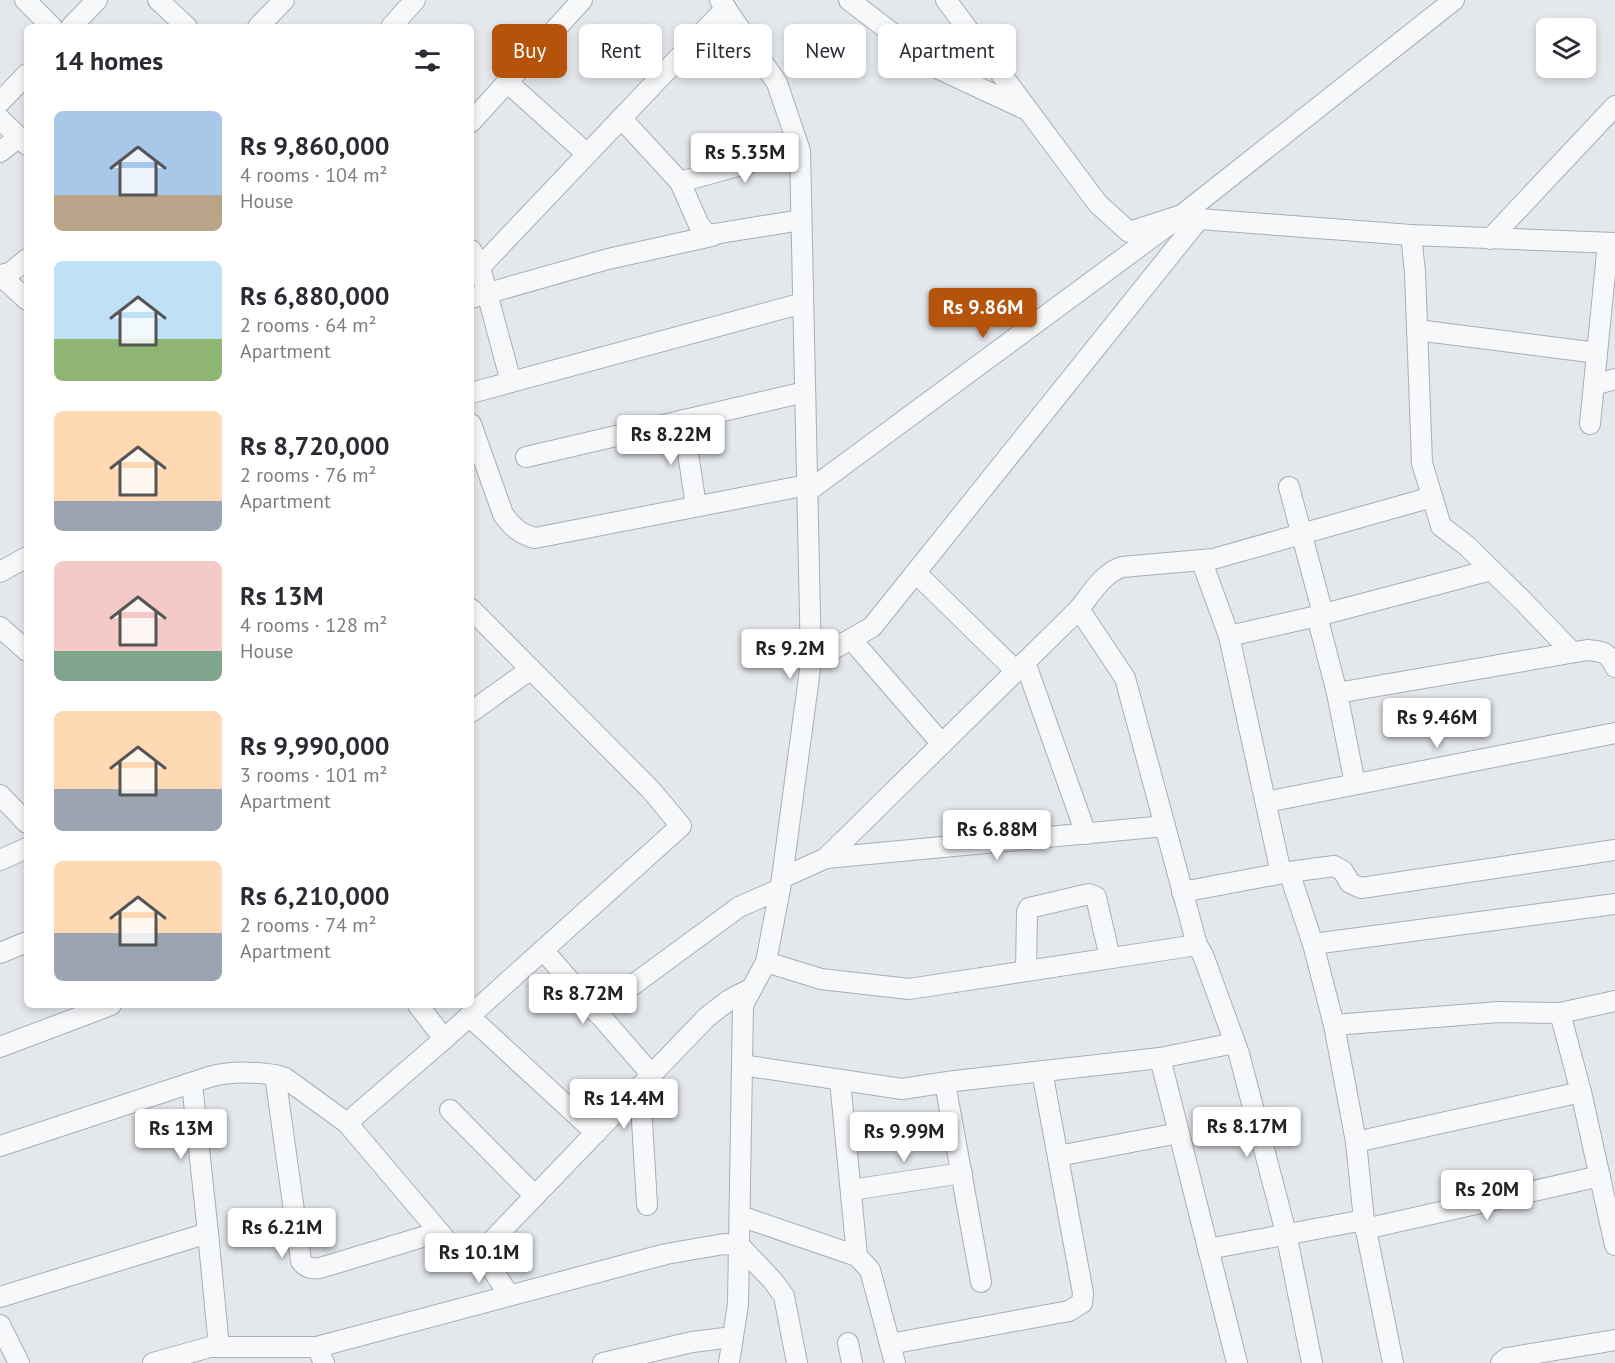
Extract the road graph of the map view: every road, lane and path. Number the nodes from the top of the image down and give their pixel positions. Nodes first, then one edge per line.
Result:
1 (25, 0) edge
2 (97, 0) edge
3 (158, 0) edge
4 (284, 0) edge
5 (416, 0) edge
6 (582, 0) edge
7 (849, 0) edge
8 (946, 0) edge
9 (1454, 0) edge
10 (723, 4) edge
11 (49, 24) edge
12 (74, 24) edge
13 (184, 24) edge
14 (261, 24) edge
15 (394, 24) edge
16 (24, 77) edge
17 (507, 82) junction
18 (0, 102) edge
19 (1615, 106) edge
20 (1029, 111) junction
21 (621, 118) junction
22 (0, 119) edge
23 (474, 119) edge
24 (23, 141) edge
25 (799, 149) junction
26 (0, 152) edge
27 (587, 154) junction
28 (680, 182) junction
29 (1190, 217) junction
30 (801, 220) junction
31 (1411, 235) junction
32 (712, 236) junction
33 (1490, 239) junction
34 (1611, 243) edge
35 (475, 258) edge
36 (24, 261) edge
37 (0, 275) edge
38 (479, 296) edge
39 (24, 297) edge
40 (803, 303) junction
41 (1417, 330) junction
42 (1597, 354) junction
43 (1615, 379) edge
44 (512, 382) junction
45 (1594, 385) junction
46 (474, 392) edge
47 (805, 392) junction
48 (683, 420) junction
49 (1590, 424) dead end
50 (474, 433) edge
51 (526, 457) dead end
52 (1289, 487) dead end
53 (807, 488) junction
54 (1432, 497) junction
55 (696, 506) junction
56 (1302, 534) junction
57 (24, 560) edge
58 (1202, 562) junction
59 (1491, 570) junction
60 (0, 572) edge
61 (916, 573) junction
62 (1079, 609) junction
63 (474, 612) edge
64 (1320, 615) junction
65 (0, 627) edge
66 (1229, 636) junction
67 (851, 639) junction
68 (24, 648) edge
69 (1572, 652) junction
70 (811, 662) junction
71 (1020, 666) junction
72 (1615, 666) edge
73 (531, 669) junction
74 (1337, 693) junction
75 (474, 710) edge
76 (1615, 733) edge
77 (942, 744) junction
78 (1355, 784) junction
79 (0, 795) edge
80 (1266, 802) junction
81 (24, 820) edge
82 (1165, 826) junction
83 (1086, 834) junction
84 (24, 849) edge
85 (1615, 850) edge
86 (826, 858) junction
87 (0, 860) edge
88 (1285, 873) junction
89 (781, 884) junction
90 (1182, 892) junction
91 (1615, 904) edge
92 (24, 943) edge
93 (1313, 944) junction
94 (1197, 945) junction
95 (543, 950) junction
96 (0, 953) edge
97 (1110, 958) junction
98 (766, 962) junction
99 (1026, 971) junction
100 (752, 988) junction
101 (1615, 1001) edge
102 (103, 1008) edge
103 (420, 1008) edge
104 (597, 1012) junction
105 (1560, 1013) junction
106 (469, 1016) junction
107 (1334, 1025) junction
108 (444, 1039) junction
109 (1235, 1043) junction
110 (0, 1047) edge
111 (1161, 1058) junction
112 (742, 1065) junction
113 (1042, 1071) junction
114 (275, 1074) junction
115 (840, 1080) junction
116 (646, 1081) junction
117 (192, 1083) junction
118 (945, 1083) junction
119 (1581, 1092) junction
120 (450, 1110) dead end
121 (347, 1123) junction
122 (596, 1133) junction
123 (1179, 1133) junction
124 (1356, 1142) junction
125 (0, 1146) edge
126 (1058, 1156) junction
127 (962, 1173) junction
128 (1600, 1176) junction
129 (851, 1190) junction
130 (535, 1196) junction
131 (647, 1205) dead end
132 (740, 1216) junction
133 (1365, 1225) junction
134 (439, 1232) junction
135 (208, 1233) junction
136 (1286, 1233) junction
137 (739, 1245) junction
138 (1615, 1245) edge
139 (1209, 1249) junction
140 (481, 1252) junction
141 (857, 1256) junction
142 (981, 1282) dead end
143 (509, 1294) junction
144 (0, 1297) edge
145 (0, 1325) edge
146 (733, 1337) junction
147 (1615, 1340) edge
148 (848, 1344) dead end
149 (890, 1344) junction
150 (219, 1347) junction
151 (320, 1355) edge
152 (638, 1359) edge
153 (19, 1363) edge
154 (153, 1363) edge
155 (603, 1363) edge
156 (729, 1363) edge
157 (798, 1363) edge
158 (852, 1363) edge
159 (895, 1363) edge
160 (1237, 1363) edge
161 (1312, 1363) edge
162 (1393, 1363) edge
163 (1501, 1363) edge

1 - 11 street
2 - 12 street
3 - 13 street
4 - 14 street
5 - 15 street
6 - 17 street
7 - 20 street
8 - 20 street
9 - 29 street
10 - 21 street
10 - 25 street
16 - 18 street
17 - 23 street
17 - 27 street
19 - 33 street
20 - 29 street
21 - 27 street
21 - 28 street
22 - 24 street
24 - 26 street
25 - 28 street
25 - 30 street
27 - 35 street
28 - 32 street
29 - 31 street
29 - 53 street
29 - 61 street
30 - 32 street
30 - 40 street
31 - 33 street
31 - 41 street
32 - 38 street
33 - 34 street
34 - 42 street
35 - 38 street
36 - 37 street
37 - 39 street
38 - 44 street
40 - 44 street
40 - 47 street
41 - 42 street
41 - 54 street
42 - 45 street
43 - 45 street
44 - 46 street
45 - 49 street
47 - 48 street
47 - 53 street
48 - 51 street
48 - 55 street
50 - 55 street
52 - 56 street
53 - 55 street
53 - 70 street
54 - 56 street
54 - 59 street
56 - 58 street
56 - 64 street
57 - 60 street
58 - 62 street
58 - 66 street
59 - 64 street
59 - 69 street
61 - 67 street
61 - 71 street
62 - 71 street
62 - 82 street
63 - 73 street
64 - 66 street
64 - 74 street
65 - 68 street
66 - 80 street
67 - 70 street
67 - 77 street
69 - 72 street
69 - 74 street
70 - 89 street
71 - 77 street
71 - 83 street
73 - 75 street
73 - 95 street
74 - 78 street
76 - 78 street
77 - 86 street
78 - 80 street
79 - 81 street
80 - 88 street
82 - 83 street
82 - 90 street
83 - 86 street
84 - 87 street
85 - 88 street
86 - 89 street
88 - 90 street
88 - 93 street
89 - 98 street
89 - 104 street
90 - 94 street
91 - 93 street
92 - 96 street
93 - 107 street
94 - 97 street
94 - 109 street
95 - 104 street
95 - 106 street
97 - 99 street
97 - 99 street
98 - 99 street
98 - 100 street
100 - 112 street
100 - 116 street
101 - 105 street
102 - 110 street
103 - 108 street
104 - 116 street
105 - 107 street
105 - 119 street
106 - 108 street
106 - 122 street
107 - 124 street
108 - 121 street
109 - 111 street
109 - 136 street
111 - 113 street
111 - 123 street
112 - 115 street
112 - 132 street
113 - 118 street
113 - 126 street
114 - 117 street
114 - 121 street
114 - 134 street
115 - 118 street
115 - 129 street
116 - 122 street
116 - 131 street
117 - 125 street
117 - 135 street
118 - 127 street
119 - 124 street
119 - 128 street
120 - 130 street
121 - 134 street
122 - 130 street
123 - 126 street
123 - 139 street
124 - 133 street
126 - 149 street
127 - 129 street
127 - 142 street
128 - 133 street
128 - 138 street
129 - 141 street
130 - 140 street
132 - 137 street
132 - 141 street
133 - 136 street
133 - 162 street
134 - 140 street
135 - 144 street
135 - 150 street
136 - 139 street
136 - 161 street
137 - 143 street
137 - 146 street
137 - 157 street
139 - 160 street
140 - 143 street
141 - 149 street
143 - 151 street
145 - 153 street
146 - 152 street
146 - 156 street
147 - 163 street
148 - 158 street
149 - 159 street
150 - 151 street
150 - 154 street
152 - 155 street

